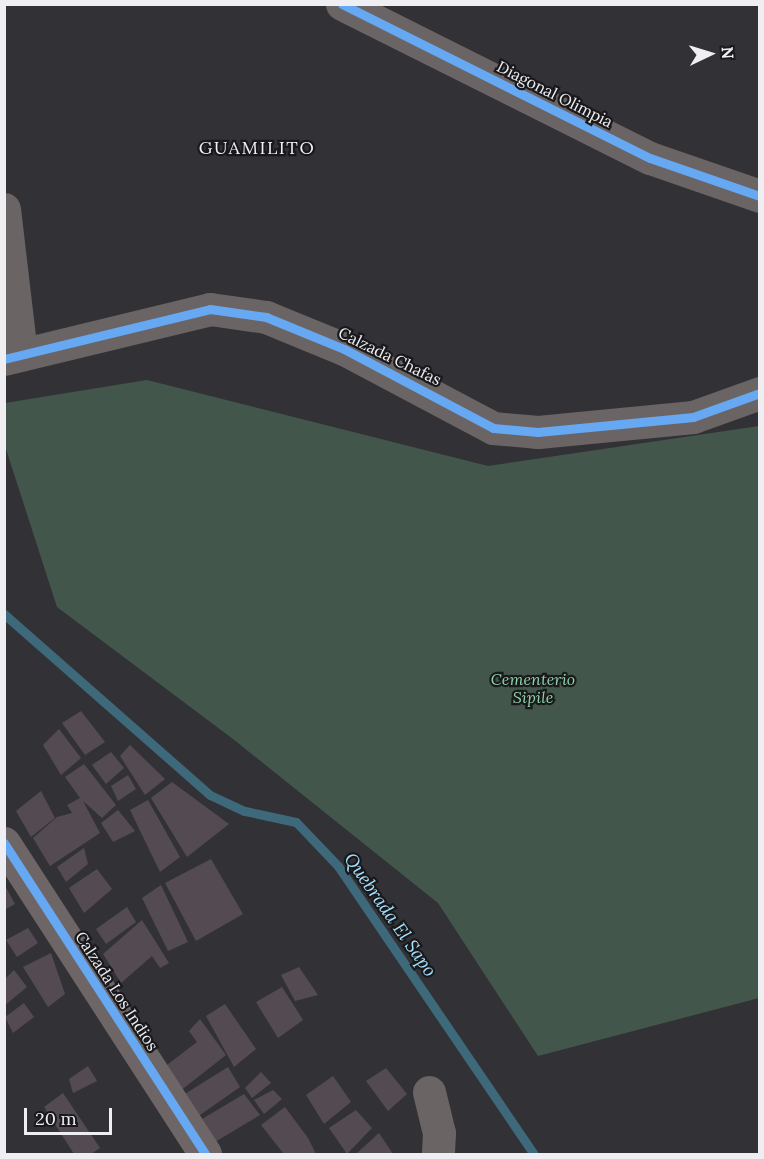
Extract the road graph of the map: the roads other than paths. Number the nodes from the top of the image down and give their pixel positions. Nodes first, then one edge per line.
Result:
1 (342, 4) edge
2 (759, 196) edge
3 (4, 209) edge
4 (13, 356) edge
5 (759, 393) edge
6 (4, 843) edge
7 (429, 1092) dead end
8 (205, 1155) edge
9 (438, 1155) edge

1 - 2 street, Diagonal Olimpia
3 - 4 street
4 - 5 street, Calzada Chafas
6 - 8 street, Calzada Los Indios
7 - 9 street

